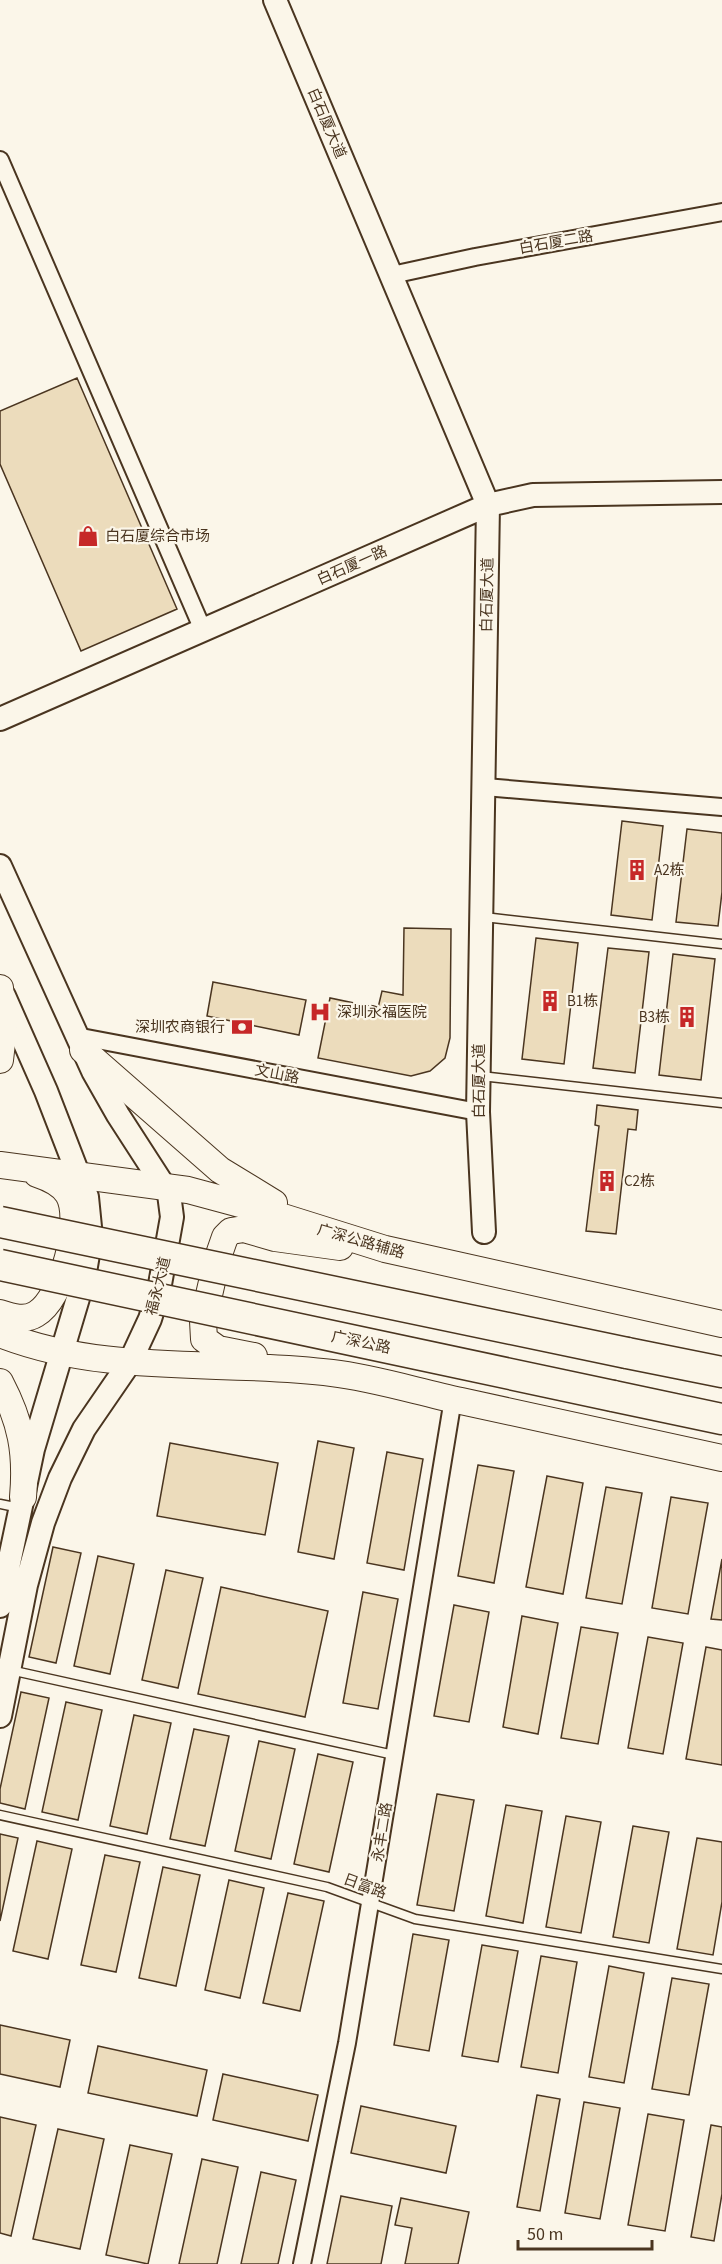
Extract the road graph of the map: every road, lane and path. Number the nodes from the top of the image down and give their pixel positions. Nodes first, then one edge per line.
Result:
1 (275, 0) edge
2 (0, 160) edge
3 (722, 212) edge
4 (392, 275) junction
5 (722, 492) edge
6 (488, 506) junction
7 (203, 630) junction
8 (0, 719) edge
9 (484, 787) junction
10 (722, 807) edge
11 (0, 866) edge
12 (481, 917) junction
13 (722, 944) edge
14 (0, 987) edge
15 (80, 1043) junction
16 (0, 1060) edge
17 (479, 1076) junction
18 (722, 1103) edge
19 (478, 1112) junction
20 (0, 1165) edge
21 (79, 1174) junction
22 (165, 1186) junction
23 (0, 1222) edge
24 (321, 1230) junction
25 (484, 1232) dead end
26 (385, 1249) junction
27 (0, 1265) edge
28 (0, 1313) edge
29 (722, 1324) edge
30 (0, 1334) edge
31 (63, 1352) junction
32 (627, 1353) junction
33 (722, 1353) edge
34 (129, 1362) junction
35 (722, 1372) edge
36 (335, 1373) junction
37 (0, 1382) edge
38 (453, 1399) junction
39 (722, 1419) edge
40 (722, 1458) edge
41 (14, 1503) edge
42 (0, 1606) edge
43 (9, 1670) junction
44 (0, 1716) edge
45 (394, 1755) junction
46 (0, 1815) edge
47 (370, 1902) junction
48 (722, 1969) edge
49 (302, 2264) edge

1 - 4 main road, 白石厦大道
2 - 7 street
3 - 4 street, 白石厦二路
4 - 6 main road, 白石厦大道
5 - 6 main road, 白石厦一路
6 - 7 main road, 白石厦一路
6 - 9 main road, 白石厦大道
7 - 8 main road, 白石厦一路
9 - 10 street
9 - 12 main road, 白石厦大道
11 - 15 main road, 福永大道
12 - 13 lane
12 - 17 main road, 白石厦大道
14 - 16 main road
14 - 21 main road
15 - 19 street, 文山路
15 - 22 main road, 福永大道
15 - 24 main road
17 - 18 lane
17 - 19 main road, 白石厦大道
19 - 25 main road, 白石厦大道
20 - 21 main road, 广深公路辅路
20 - 28 main road
21 - 22 main road, 广深公路辅路
21 - 31 main road
22 - 24 main road, 广深公路辅路
22 - 34 main road, 福永大道
23 - 32 highway, bridge
24 - 26 main road, 广深公路辅路
26 - 29 main road, 广深公路辅路
26 - 36 main road
27 - 39 highway, 广深公路, bridge
30 - 31 main road
31 - 34 main road
31 - 41 main road
32 - 33 highway
32 - 35 highway
34 - 36 main road
34 - 43 main road, 福永大道
36 - 38 main road
37 - 41 main road
38 - 40 main road
38 - 45 street, 永丰二路
41 - 42 main road
43 - 44 main road, 福永大道
43 - 45 lane
45 - 47 street, 永丰二路
46 - 47 lane, 日富路
47 - 48 lane, 日富路
47 - 49 street, 永丰二路

